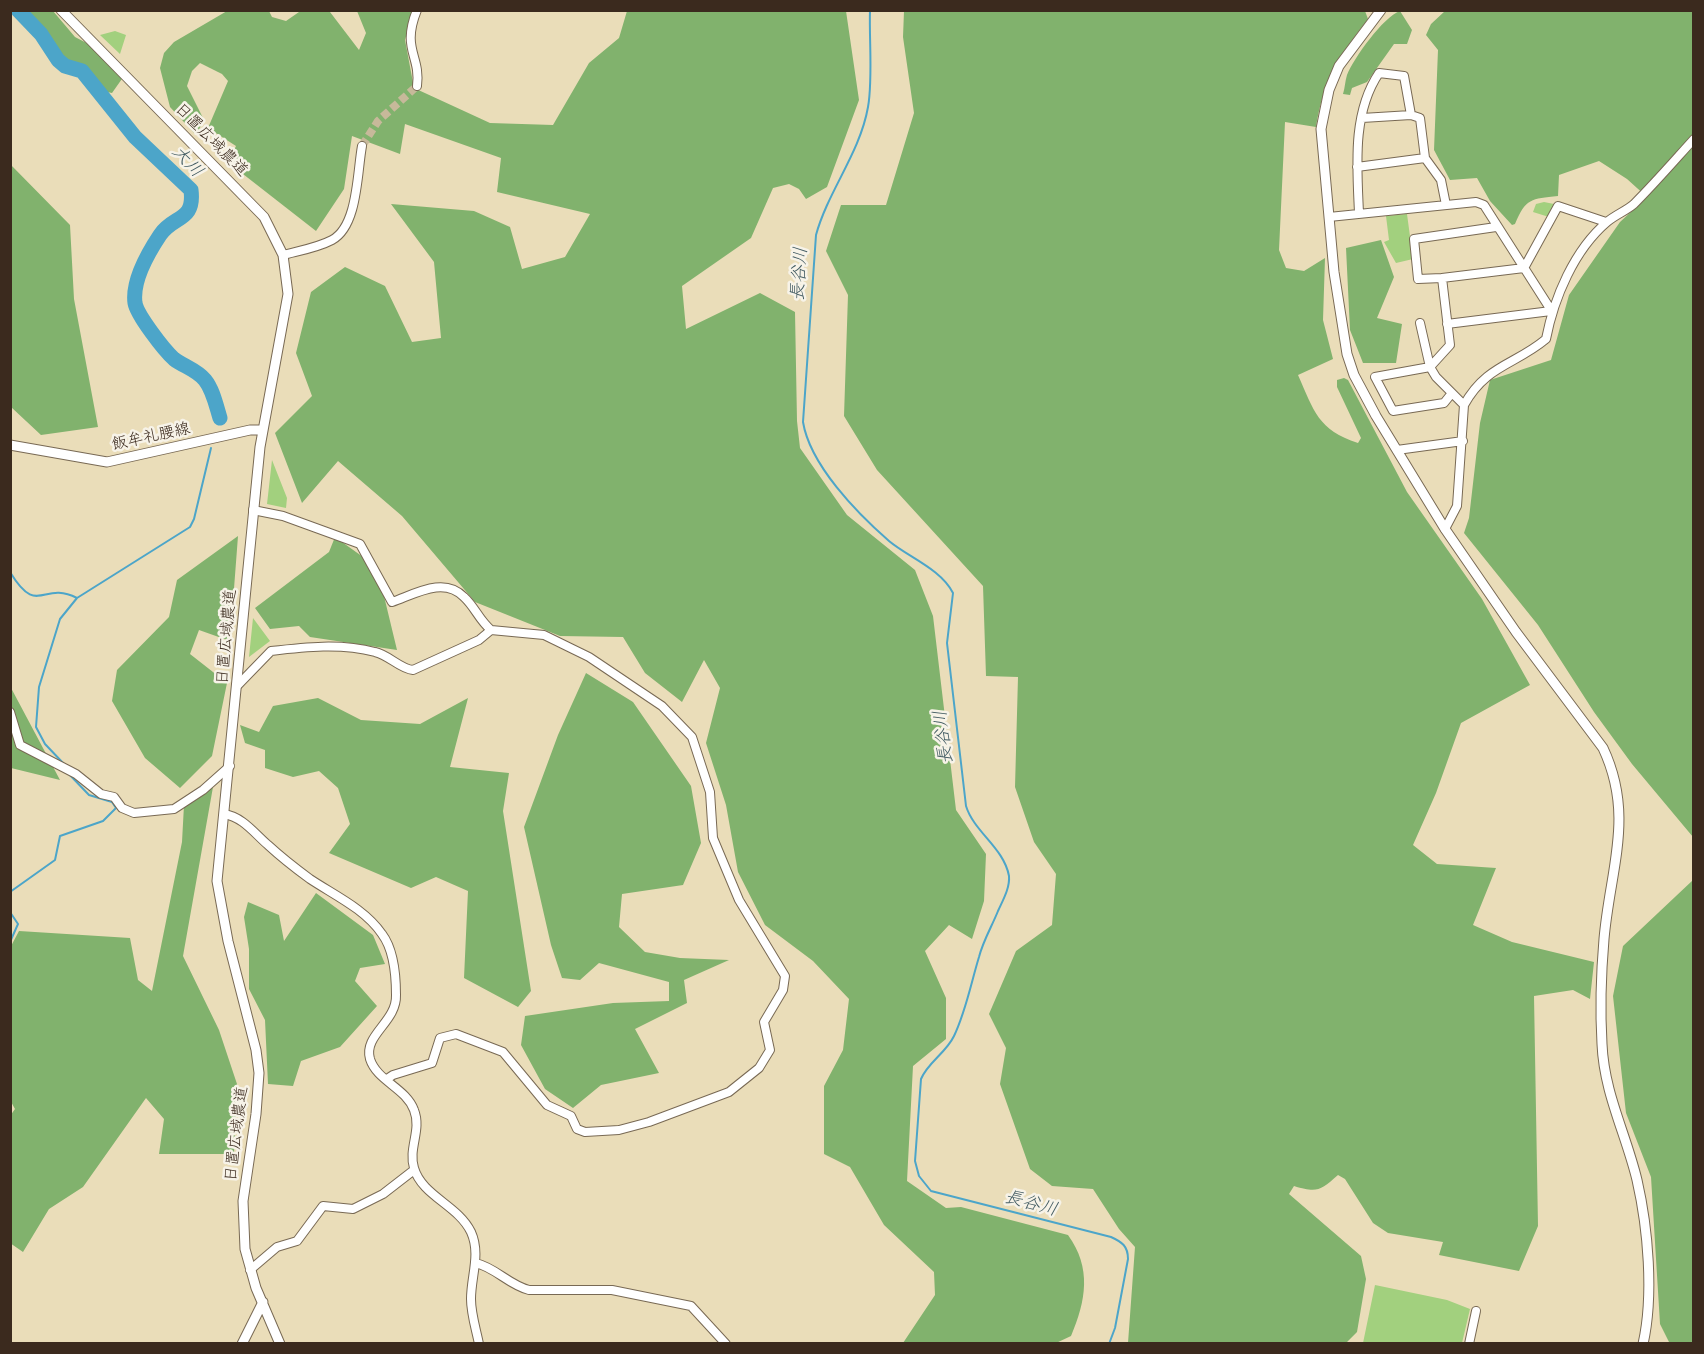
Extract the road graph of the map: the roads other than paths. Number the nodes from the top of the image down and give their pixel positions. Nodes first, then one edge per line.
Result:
1 (61, 10) edge
2 (417, 10) edge
3 (1381, 10) edge
4 (417, 86) dead end
5 (1411, 115) junction
6 (1362, 118) junction
7 (1694, 139) edge
8 (362, 146) tunnel mouth
9 (1425, 158) junction
10 (1357, 167) junction
11 (1446, 205) junction
12 (1359, 213) junction
13 (1329, 216) junction
14 (1606, 222) junction
15 (1496, 227) junction
16 (283, 255) junction
17 (1524, 268) junction
18 (1442, 278) junction
19 (1551, 310) junction
20 (1420, 323) dead end
21 (1448, 324) junction
22 (1430, 367) junction
23 (1452, 393) junction
24 (1464, 405) junction
25 (263, 430) junction
26 (1463, 441) junction
27 (10, 446) edge
28 (1397, 450) junction
29 (253, 510) junction
30 (1445, 529) junction
31 (491, 630) junction
32 (238, 685) junction
33 (10, 712) edge
34 (230, 766) junction
35 (224, 814) junction
36 (387, 1079) junction
37 (414, 1170) junction
38 (476, 1263) junction
39 (250, 1270) junction
40 (263, 1302) junction
41 (1476, 1311) dead end
42 (242, 1344) edge
43 (280, 1344) edge
44 (479, 1344) edge
45 (726, 1344) edge
46 (1469, 1344) edge
47 (1643, 1344) edge

1 - 16 street, 日置広域農道
2 - 4 street
3 - 13 street
5 - 6 street
5 - 6 street
5 - 9 street
6 - 10 street
7 - 14 street
8 - 16 street
9 - 10 street
9 - 11 street
10 - 12 street
11 - 12 street
11 - 15 street
12 - 13 street
13 - 28 street
14 - 17 street
14 - 19 street
15 - 17 street
15 - 18 street
16 - 25 street, 日置広域農道
17 - 18 street
17 - 19 street
18 - 21 street
19 - 21 street
19 - 24 street
20 - 22 street
21 - 22 street
22 - 23 street
22 - 23 street
23 - 24 street
24 - 26 street
25 - 27 street, 飯牟礼腰線
25 - 29 street, 日置広域農道
26 - 28 street
26 - 30 street
28 - 30 street
29 - 31 street
29 - 32 street, 日置広域農道
30 - 47 street
31 - 32 street
31 - 36 street
32 - 34 street, 日置広域農道
33 - 34 street
34 - 35 street, 日置広域農道
35 - 36 street
35 - 39 street, 日置広域農道
36 - 37 street
37 - 38 street
37 - 39 street
38 - 44 street
38 - 45 street
39 - 40 street, 日置広域農道
40 - 42 street
40 - 43 street, 日置広域農道
41 - 46 street

